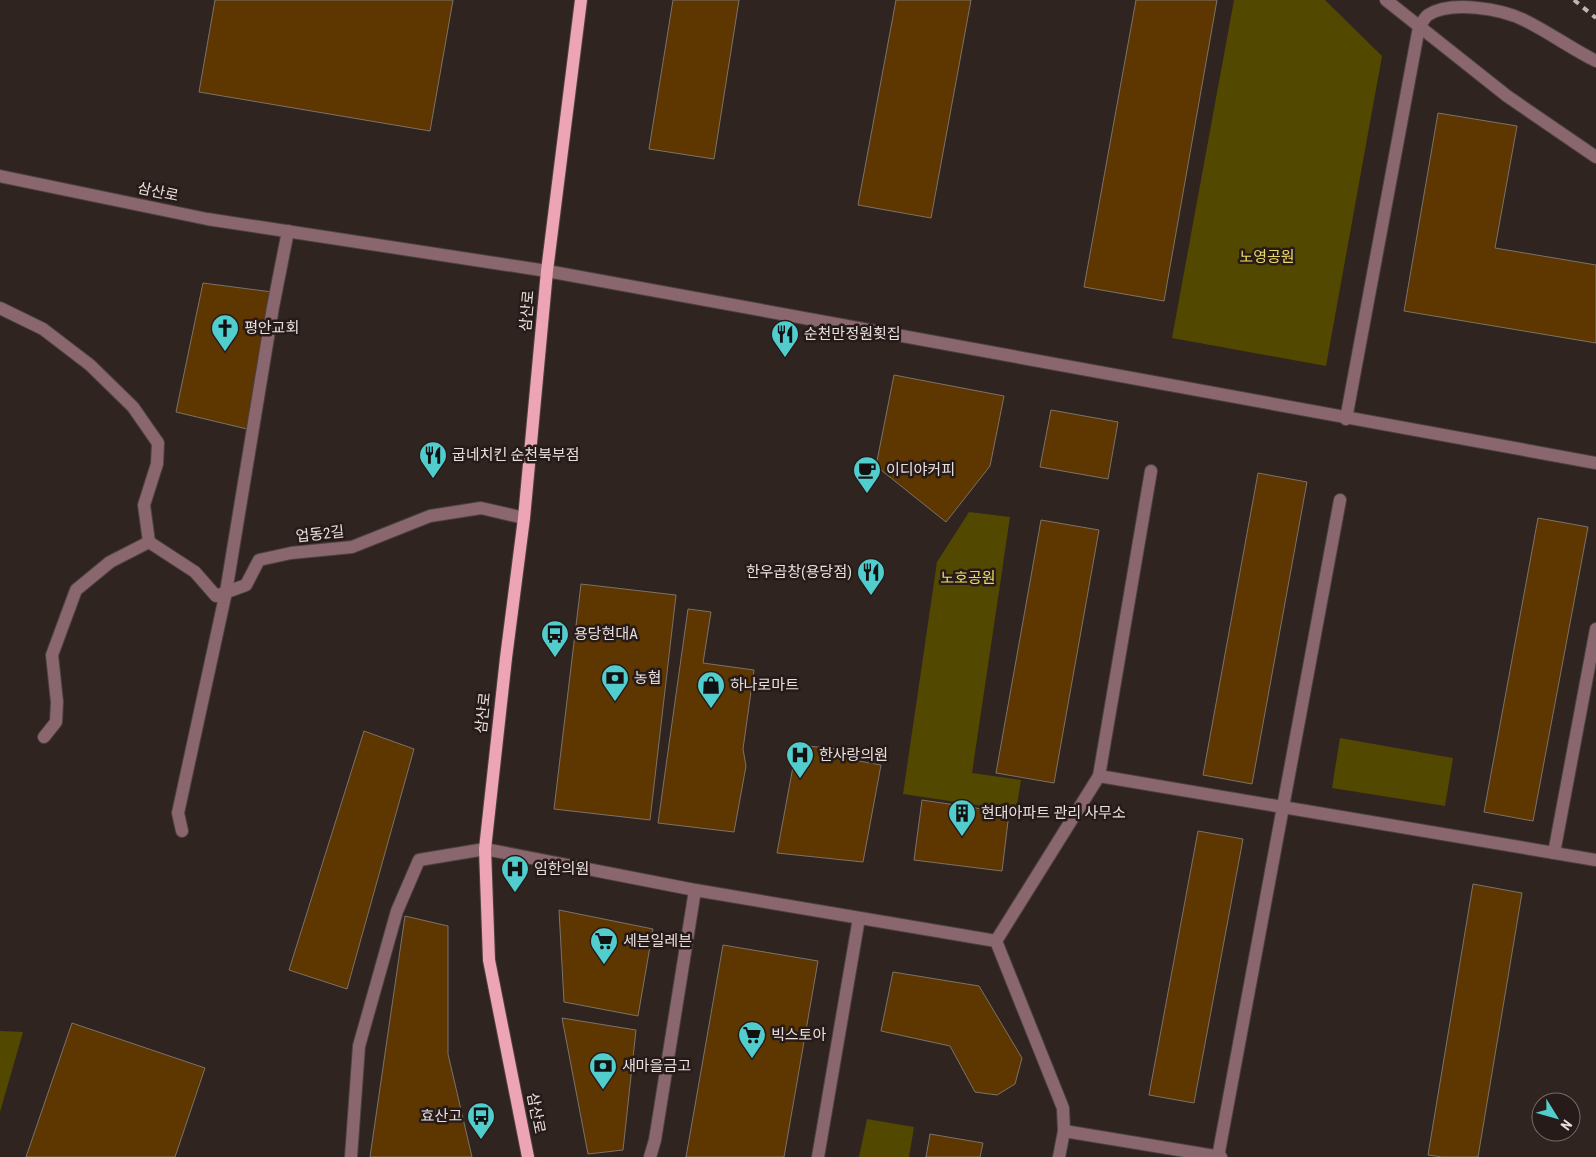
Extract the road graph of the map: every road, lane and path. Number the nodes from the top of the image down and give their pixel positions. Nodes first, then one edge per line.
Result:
1 (581, 0) edge
2 (1386, 0) edge
3 (1420, 27) junction
4 (1596, 61) edge
5 (1596, 157) edge
6 (0, 176) edge
7 (288, 231) junction
8 (547, 271) junction
9 (0, 308) edge
10 (1346, 419) junction
11 (1596, 463) edge
12 (1151, 471) dead end
13 (1340, 500) dead end
14 (524, 518) junction
15 (149, 542) junction
16 (226, 592) junction
17 (1596, 629) edge
18 (44, 737) dead end
19 (1099, 776) junction
20 (1283, 808) junction
21 (182, 831) dead end
22 (486, 849) junction
23 (1554, 853) junction
24 (1596, 860) edge
25 (695, 890) junction
26 (859, 918) junction
27 (996, 941) junction
28 (1064, 1131) junction
29 (351, 1157) edge
30 (528, 1157) edge
31 (650, 1157) edge
32 (818, 1157) edge
33 (1059, 1157) edge
34 (1219, 1157) edge

1 - 8 main road, 삼산로
2 - 3 street
3 - 4 street
3 - 5 street
3 - 10 street
6 - 7 street, 삼산로
7 - 8 street, 삼산로
7 - 16 street
8 - 10 street
8 - 14 main road, 삼산로
9 - 15 street
10 - 11 street
12 - 19 street
13 - 20 street
14 - 16 street, 업동2길
14 - 22 main road, 삼산로
15 - 16 street
15 - 18 street
16 - 21 street
17 - 23 street
19 - 20 street
19 - 27 street
20 - 23 street
20 - 34 street
22 - 25 street
22 - 29 street
22 - 30 main road, 삼산로
23 - 24 street
25 - 26 street
25 - 31 street
26 - 27 street
26 - 32 street
27 - 28 street
28 - 33 street
28 - 34 street

